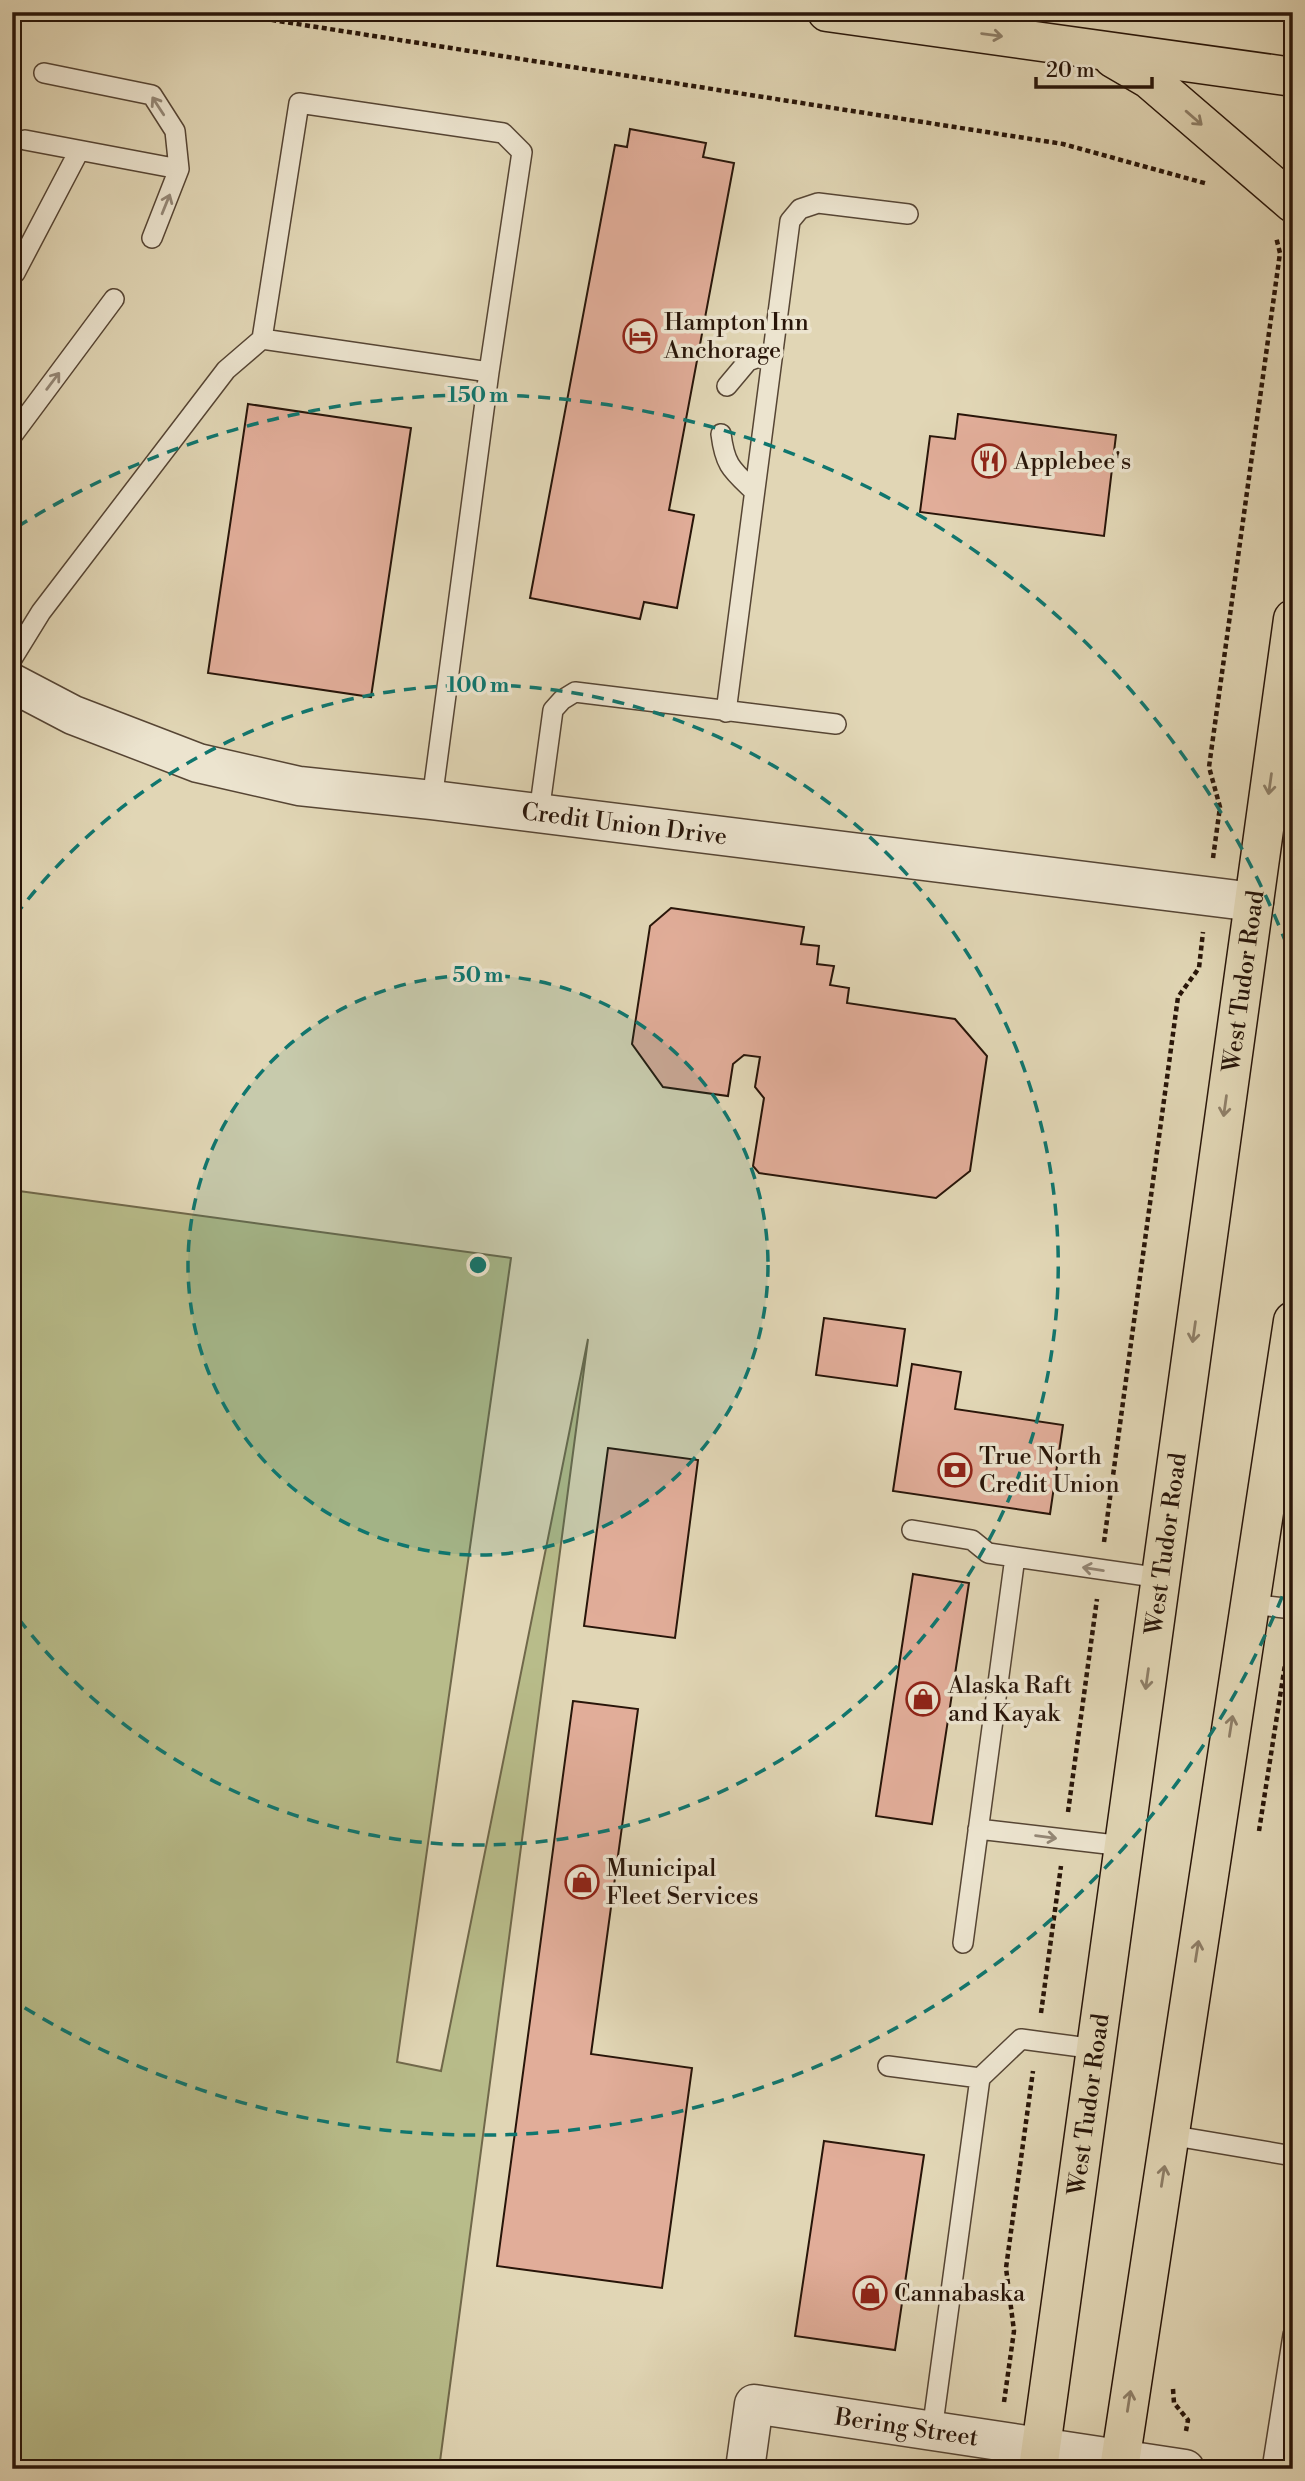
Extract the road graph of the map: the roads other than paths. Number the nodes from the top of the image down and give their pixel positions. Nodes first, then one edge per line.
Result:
1 (827, 12) edge
2 (1099, 50) junction
3 (44, 74) dead end
4 (1293, 77) edge
5 (25, 140) dead end
6 (79, 150) junction
7 (179, 169) junction
8 (908, 214) dead end
9 (1283, 215) edge
10 (152, 238) dead end
11 (13, 274) edge
12 (114, 299) dead end
13 (262, 339) junction
14 (773, 352) junction
15 (489, 372) junction
16 (727, 386) dead end
17 (721, 434) dead end
18 (12, 436) edge
19 (754, 491) junction
20 (1293, 619) edge
21 (12, 659) edge
22 (12, 683) edge
23 (726, 712) junction
24 (836, 724) dead end
25 (432, 800) junction
26 (539, 813) junction
27 (1254, 902) junction
28 (1293, 1321) edge
29 (912, 1530) dead end
30 (1016, 1557) junction
31 (1161, 1578) junction
32 (1250, 1604) junction
33 (1293, 1609) edge
34 (978, 1829) junction
35 (1124, 1846) junction
36 (963, 1943) dead end
37 (1096, 2049) junction
38 (888, 2066) dead end
39 (980, 2078) junction
40 (1169, 2135) junction
41 (1293, 2156) edge
42 (1293, 2335) edge
43 (1290, 2368) edge
44 (932, 2431) junction
45 (1040, 2458) edge
46 (1119, 2464) edge
47 (1181, 2468) edge
48 (745, 2469) edge
49 (1272, 2469) edge

1 -> 2 main road
2 - 4 main road
2 -> 9 main road
7 -> 3 lane
5 - 6 lane
6 - 7 lane
6 - 11 lane
10 -> 7 lane
8 - 14 lane
18 -> 12 lane
13 - 15 lane
13 - 15 lane
13 - 21 lane
14 - 16 lane
14 - 19 lane
15 - 25 lane
17 - 19 lane
19 - 23 lane
20 -> 27 main road, West Tudor Road
22 - 25 street, Credit Union Drive
23 - 24 lane
23 - 26 lane
25 - 26 street, Credit Union Drive
26 - 27 street, Credit Union Drive
27 -> 31 main road, West Tudor Road
28 - 32 main road
29 - 30 lane
31 -> 30 lane
30 - 34 lane
31 -> 35 main road, West Tudor Road
32 - 33 lane
40 -> 32 main road
34 -> 35 lane
34 - 36 lane
35 - 37 main road, West Tudor Road
37 - 39 lane
37 - 45 main road, West Tudor Road
38 - 39 lane
39 - 44 lane
40 - 41 lane
46 -> 40 main road
42 - 43 lane
43 - 49 lane
44 - 45 street, Bering Street
44 - 48 street, Bering Street
45 - 46 street, Bering Street
46 - 47 street, Bering Street

